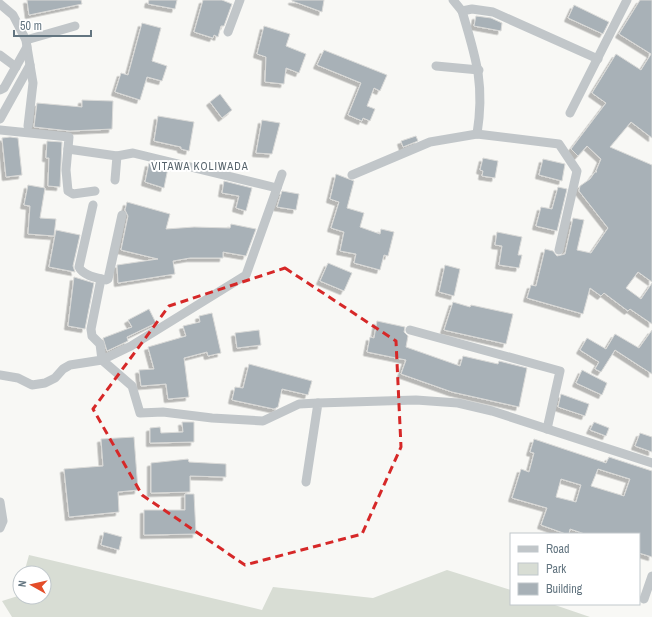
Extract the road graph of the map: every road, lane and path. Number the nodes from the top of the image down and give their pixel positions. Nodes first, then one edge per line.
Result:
1 (240, 0) edge
2 (453, 0) edge
3 (627, 0) edge
4 (0, 4) edge
5 (462, 11) junction
6 (74, 26) dead end
7 (228, 32) dead end
8 (26, 44) junction
9 (0, 54) edge
10 (598, 59) junction
11 (30, 65) junction
12 (436, 66) dead end
13 (16, 67) junction
14 (478, 70) junction
15 (0, 90) edge
16 (570, 113) dead end
17 (0, 119) edge
18 (28, 126) dead end
19 (0, 130) edge
20 (477, 134) junction
21 (68, 149) junction
22 (117, 156) junction
23 (282, 174) dead end
24 (352, 175) dead end
25 (115, 180) dead end
26 (277, 188) junction
27 (95, 191) dead end
28 (93, 205) dead end
29 (122, 215) dead end
30 (559, 250) dead end
31 (101, 278) junction
32 (410, 330) dead end
33 (102, 360) junction
34 (0, 375) edge
35 (318, 403) junction
36 (547, 429) junction
37 (652, 463) edge
38 (306, 482) dead end
39 (0, 502) edge
40 (0, 528) edge
41 (652, 576) edge
42 (644, 599) dead end

1 - 7 street
2 - 5 street
3 - 10 street
4 - 8 street
5 - 10 street
5 - 14 street
6 - 8 street
8 - 11 street
8 - 13 street
9 - 13 street
10 - 16 street
11 - 17 street
11 - 18 street
12 - 14 street
13 - 15 street
14 - 20 street
19 - 21 street
20 - 24 street
20 - 30 street
21 - 22 street
21 - 27 street
22 - 25 street
22 - 26 street
23 - 26 street
26 - 33 street
28 - 31 street
29 - 31 street
31 - 33 street
32 - 36 street
33 - 34 street
33 - 35 street
35 - 36 street
35 - 38 street
36 - 37 street
39 - 40 street
41 - 42 street

